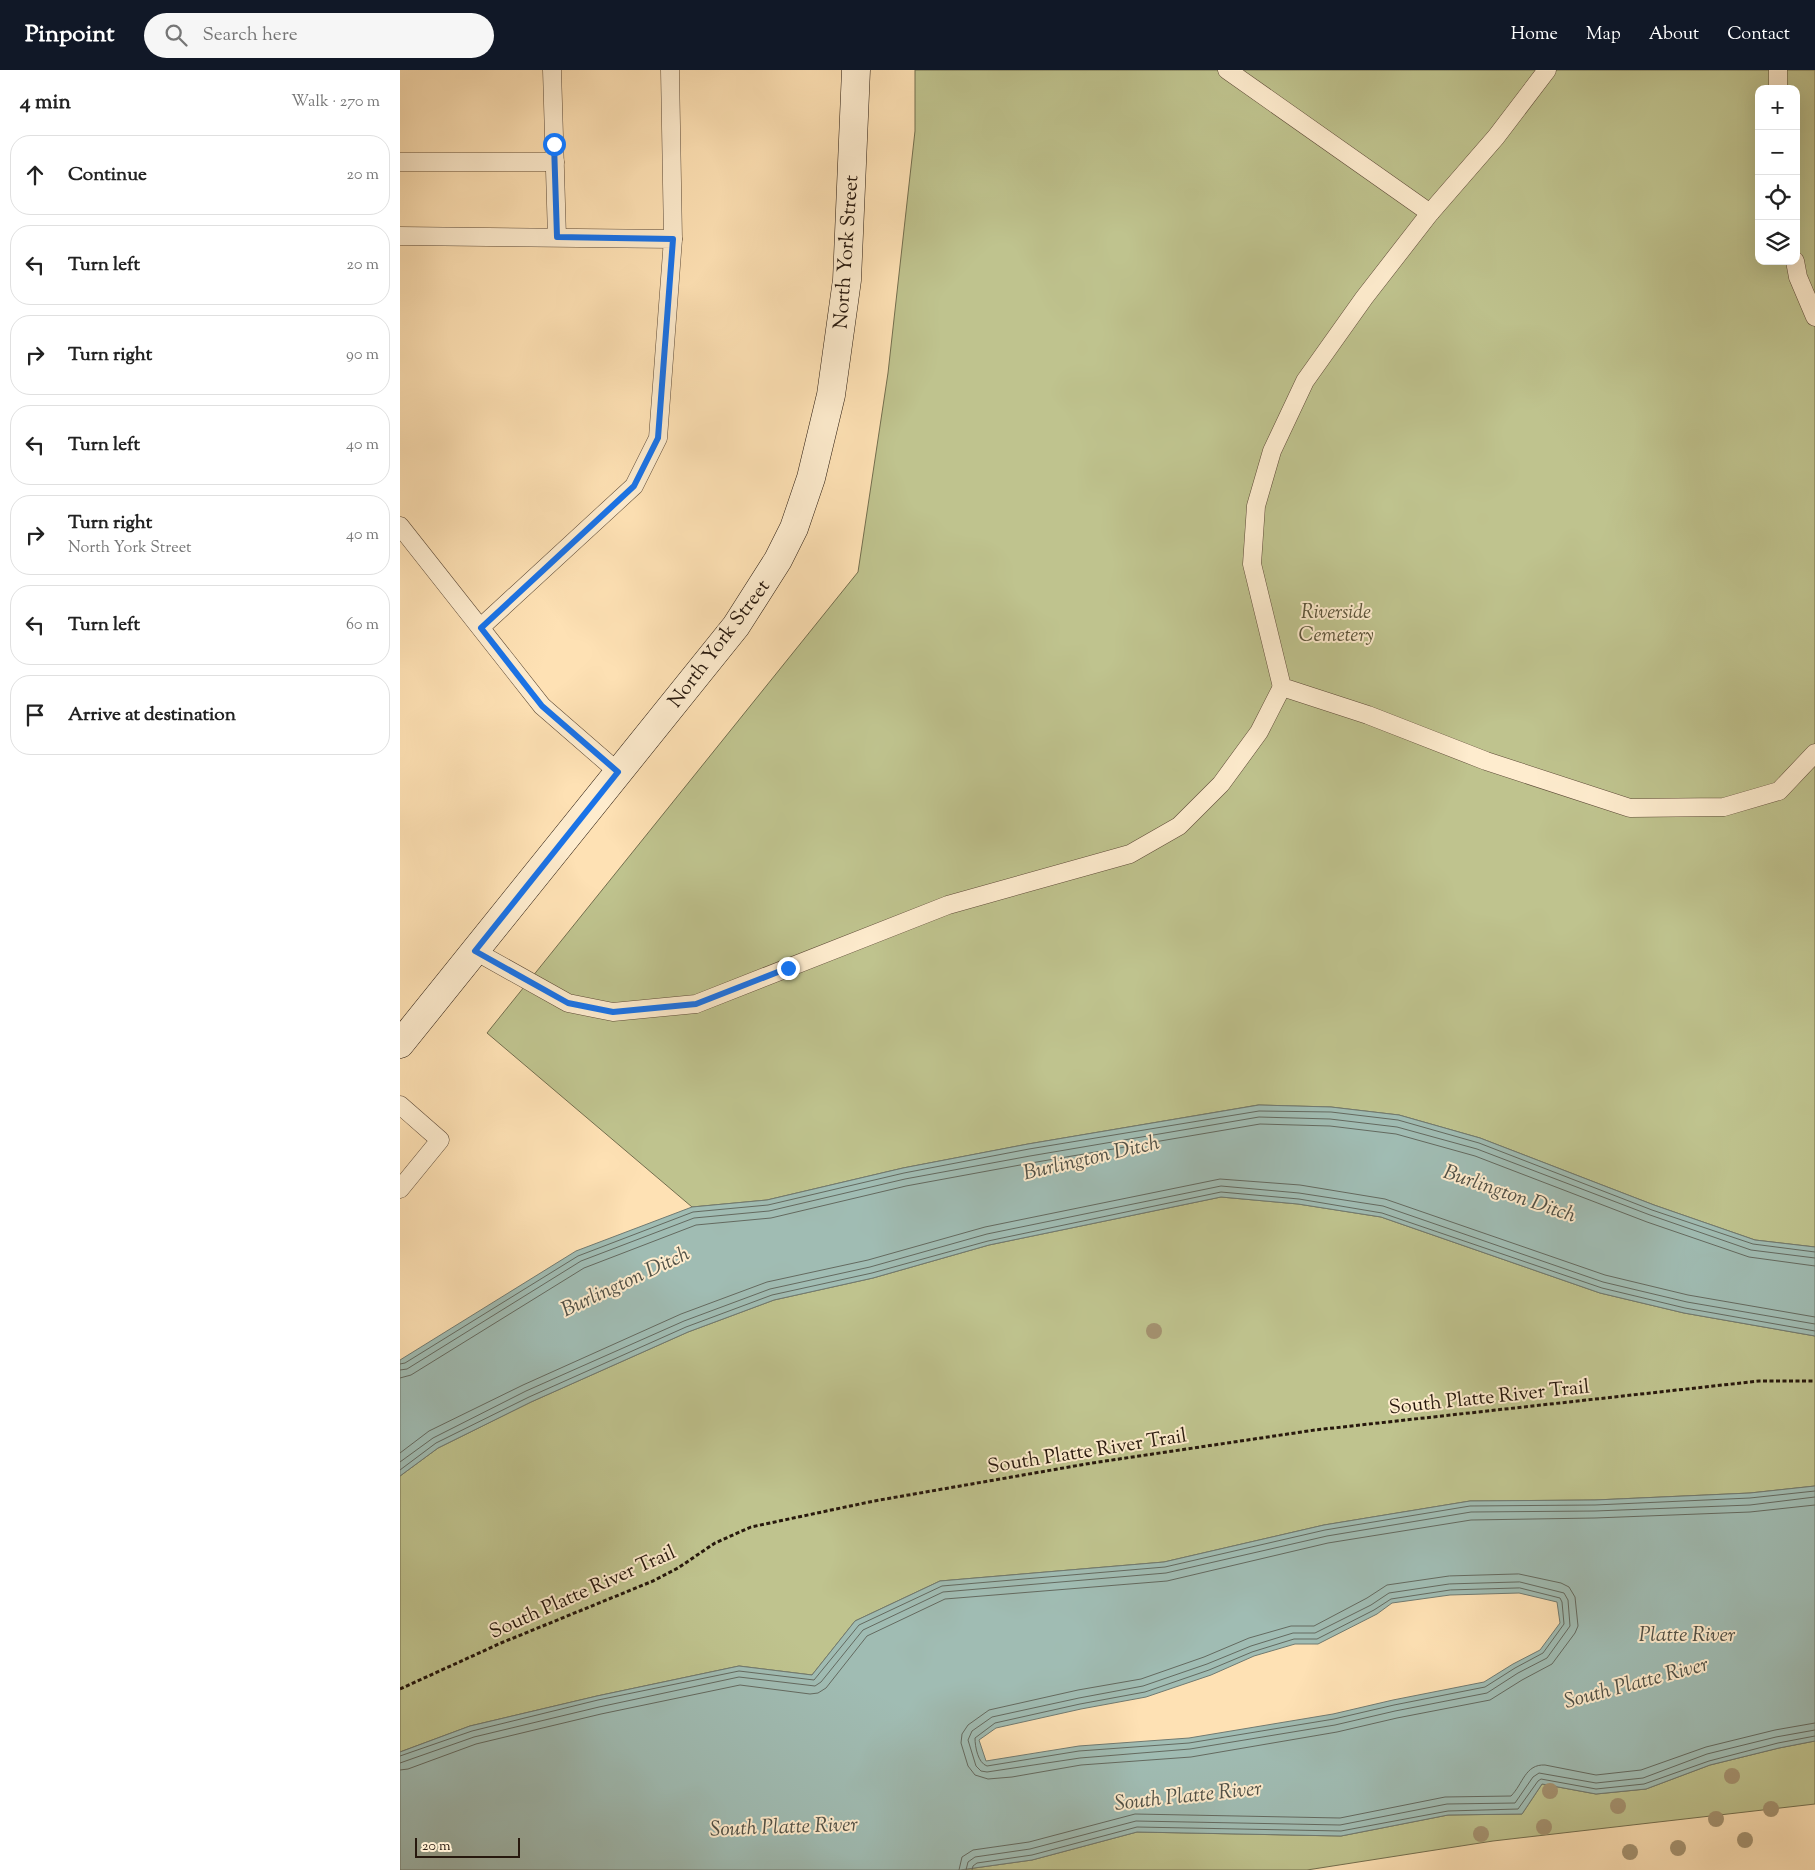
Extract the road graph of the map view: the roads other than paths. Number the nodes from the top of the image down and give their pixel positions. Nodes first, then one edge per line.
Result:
1 (552, 70) edge
2 (670, 70) edge
3 (856, 70) edge
4 (1227, 70) edge
5 (1546, 70) edge
6 (1778, 70) edge
7 (1778, 85) edge
8 (400, 162) edge
9 (555, 162) junction
10 (1430, 213) junction
11 (400, 236) edge
12 (557, 237) junction
13 (673, 239) junction
14 (1796, 265) edge
15 (1815, 317) edge
16 (400, 526) edge
17 (481, 628) junction
18 (1282, 688) junction
19 (1815, 753) edge
20 (618, 772) junction
21 (475, 951) junction
22 (400, 1044) edge
23 (400, 1105) edge
24 (400, 1189) edge

1 - 9 lane
2 - 13 lane
3 - 20 main road, North York Street
4 - 10 lane
5 - 10 lane
6 - 7 lane
8 - 9 lane
9 - 12 lane
10 - 18 lane
11 - 12 lane
12 - 13 lane
13 - 17 lane
14 - 15 lane
16 - 17 lane
17 - 20 lane
18 - 19 lane
18 - 21 lane
20 - 21 main road, North York Street
21 - 22 main road, North York Street
23 - 24 lane

